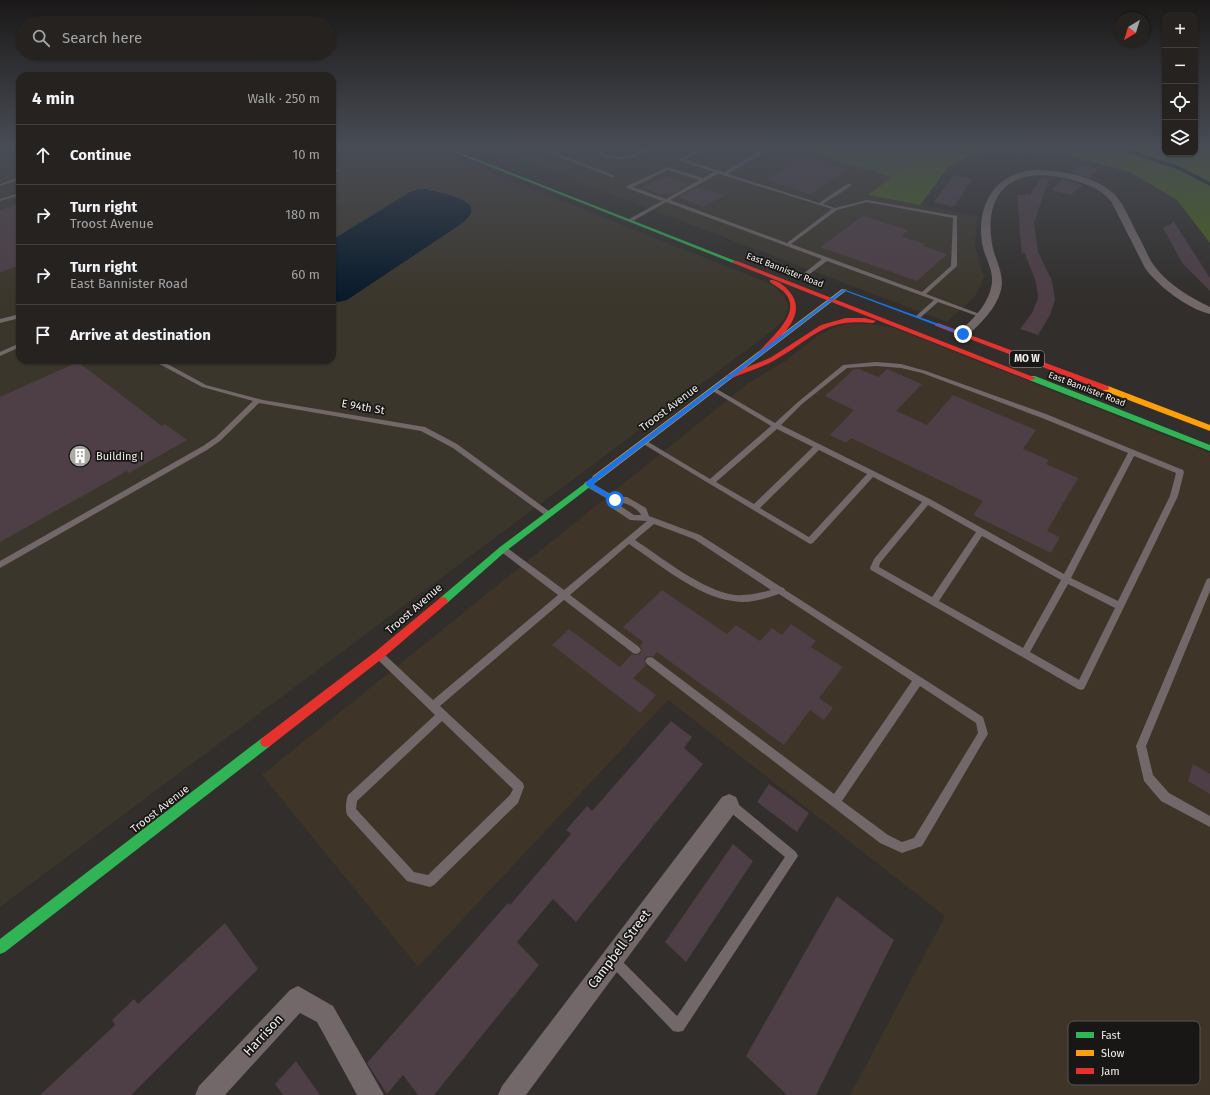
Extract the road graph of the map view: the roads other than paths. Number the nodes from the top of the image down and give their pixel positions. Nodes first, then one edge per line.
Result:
1 (575, 198) edge
2 (658, 198) edge
3 (671, 198) edge
4 (801, 198) edge
5 (829, 198) edge
6 (992, 198) edge
7 (1113, 198) edge
8 (666, 201) junction
9 (820, 204) junction
10 (630, 207) dead end
11 (835, 209) junction
12 (644, 213) junction
13 (659, 219) dead end
14 (631, 220) junction
15 (670, 236) junction
16 (787, 245) junction
17 (826, 259) junction
18 (802, 273) joint
19 (818, 280) dead end
20 (831, 285) dead end
21 (848, 291) joint
22 (922, 295) junction
23 (831, 299) junction
24 (937, 300) junction
25 (1210, 311) edge
26 (982, 316) junction
27 (16, 317) edge
28 (921, 318) joint
29 (0, 321) edge
30 (898, 325) junction
31 (963, 334) junction
32 (16, 347) edge
33 (762, 352) junction
34 (0, 354) edge
35 (163, 364) edge
36 (729, 376) junction
37 (713, 389) junction
38 (257, 401) junction
39 (776, 426) junction
40 (1210, 428) edge
41 (643, 442) junction
42 (818, 447) junction
43 (1210, 448) edge
44 (1132, 452) junction
45 (872, 474) junction
46 (711, 482) junction
47 (588, 484) junction
48 (615, 500) junction
49 (927, 501) junction
50 (755, 508) junction
51 (549, 514) junction
52 (649, 520) junction
53 (981, 532) junction
54 (630, 540) junction
55 (503, 549) junction
56 (0, 565) edge
57 (1066, 579) junction
58 (1210, 581) edge
59 (781, 590) junction
60 (564, 596) junction
61 (1207, 598) edge
62 (933, 602) junction
63 (1120, 606) junction
64 (636, 650) dead end
65 (1024, 654) junction
66 (379, 655) junction
67 (650, 661) dead end
68 (918, 681) junction
69 (434, 705) junction
70 (443, 714) junction
71 (835, 802) junction
72 (729, 804) joint
73 (1210, 822) edge
74 (0, 947) edge
75 (612, 959) junction
76 (208, 1095) edge
77 (371, 1095) edge
78 (510, 1095) edge

1 - 14 main road, East Bannister Road / MO W
2 - 8 lane
3 - 8 lane
4 - 9 lane
5 - 9 lane
6 - 26 street
7 - 25 street
8 - 12 lane
8 - 16 lane
9 - 11 lane
10 - 12 main road
11 - 16 lane
11 - 22 lane
12 - 13 main road
12 - 14 lane
14 - 15 main road, East Bannister Road / MO W
15 - 23 main road, East Bannister Road / MO W
15 - 33 main road
16 - 17 lane
17 - 18 lane
17 - 22 lane
18 - 19 main road, East Bannister Road
20 - 21 main road, East Bannister Road
21 - 23 main road, Troost Avenue
22 - 24 lane
23 - 30 main road, East Bannister Road / MO W
23 - 33 main road, Troost Avenue
24 - 26 lane
24 - 28 lane
26 - 31 street
27 - 29 lane
28 - 31 main road, East Bannister Road / MO W
30 - 36 main road
30 - 43 main road, East Bannister Road / MO W
31 - 40 main road, East Bannister Road / MO W
32 - 34 lane
33 - 36 main road, Troost Avenue
35 - 38 lane, E 94th St
36 - 37 main road, Troost Avenue
37 - 39 lane
37 - 41 main road, Troost Avenue
38 - 51 lane, E 94th St
38 - 56 lane
39 - 42 lane
39 - 44 lane
39 - 46 lane
41 - 46 lane
41 - 47 main road, Troost Avenue
42 - 45 lane
42 - 50 lane
44 - 57 lane
44 - 63 lane
45 - 49 lane
45 - 50 lane
46 - 50 lane
47 - 48 lane
47 - 51 main road, Troost Avenue
48 - 52 lane
48 - 52 lane
49 - 53 lane
49 - 62 lane
51 - 55 main road, Troost Avenue
52 - 54 lane
52 - 59 lane
53 - 57 lane
53 - 62 lane
54 - 59 lane
54 - 60 lane
55 - 60 lane
55 - 66 main road, Troost Avenue
57 - 63 lane
57 - 65 lane
58 - 61 lane
59 - 68 lane
60 - 64 lane
60 - 69 lane
61 - 73 lane
62 - 65 lane
63 - 65 lane
66 - 69 lane
66 - 74 main road, Troost Avenue
67 - 71 lane
68 - 71 lane
68 - 71 lane
69 - 70 lane
70 - 70 lane
72 - 75 street, Campbell Street
72 - 75 lane
75 - 78 street, Campbell Street
76 - 77 street, Harrison

